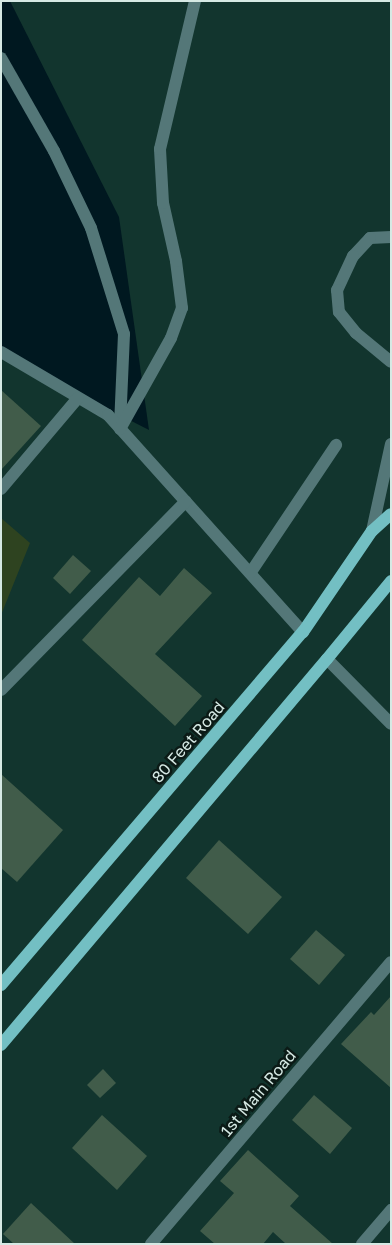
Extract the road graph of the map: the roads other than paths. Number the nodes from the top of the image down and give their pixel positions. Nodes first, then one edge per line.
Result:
1 (195, 1) edge
2 (1, 58) edge
3 (391, 237) edge
4 (1, 352) edge
5 (391, 362) edge
6 (78, 398) junction
7 (120, 429) junction
8 (391, 444) edge
9 (336, 445) dead end
10 (1, 489) edge
11 (186, 500) junction
12 (391, 514) edge
13 (372, 531) junction
14 (251, 572) junction
15 (391, 580) edge
16 (303, 632) junction
17 (327, 659) junction
18 (1, 690) edge
19 (391, 724) edge
20 (391, 962) edge
21 (1, 985) edge
22 (1, 1045) edge
23 (391, 1210) edge
24 (151, 1244) edge
25 (362, 1244) edge

1 - 7 street
2 - 7 street
3 - 5 street
4 - 6 street
6 - 7 street
6 - 10 street
7 - 11 street
8 - 13 street
9 - 14 street
11 - 14 street
11 - 18 street
12 - 13 main road, 80 Feet Road
13 - 16 main road, 80 Feet Road
14 - 16 street
15 - 17 main road
16 - 21 main road, 80 Feet Road
17 - 19 street
17 - 22 main road
20 - 24 street, 1st Main Road
23 - 25 street

